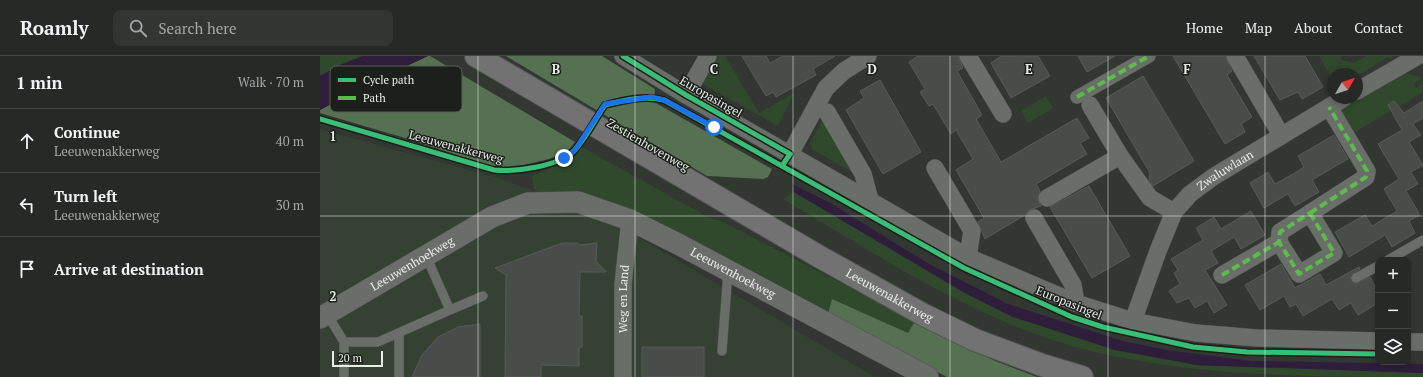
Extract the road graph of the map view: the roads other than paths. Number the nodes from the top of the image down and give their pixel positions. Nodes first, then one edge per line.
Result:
1 (476, 56) edge
2 (623, 56) edge
3 (708, 56) edge
4 (868, 56) edge
5 (968, 56) edge
6 (1150, 56) edge
7 (1234, 56) edge
8 (1419, 56) edge
9 (1423, 61) edge
10 (1363, 88) edge
11 (686, 95) junction
12 (1083, 101) joint
13 (1334, 104) edge
14 (1329, 107) junction
15 (827, 112) dead end
16 (1003, 114) dead end
17 (1281, 135) junction
18 (790, 154) junction
19 (1120, 156) junction
20 (935, 168) dead end
21 (707, 191) joint
22 (1047, 198) dead end
23 (870, 200) junction
24 (1174, 212) junction
25 (1310, 213) junction
26 (1034, 218) dead end
27 (630, 220) junction
28 (1423, 240) edge
29 (1279, 242) junction
30 (426, 256) junction
31 (968, 257) junction
32 (1393, 257) edge
33 (1375, 268) edge
34 (728, 271) junction
35 (1222, 275) dead end
36 (1356, 278) dead end
37 (483, 296) dead end
38 (1076, 303) junction
39 (450, 310) junction
40 (324, 316) edge
41 (1133, 321) junction
42 (400, 334) junction
43 (1375, 341) edge
44 (344, 342) junction
45 (1411, 342) edge
46 (1423, 342) edge
47 (722, 351) dead end
48 (344, 377) edge
49 (399, 377) edge
50 (623, 377) edge
51 (928, 377) edge
52 (1082, 377) edge

1 - 21 main road, Zestienhovenweg
2 - 11 street, Europasingel
3 - 11 street
4 - 18 street
5 - 16 street
6 - 12 street
7 - 17 street
8 - 9 street
8 - 10 street
11 - 18 street, Europasingel
12 - 19 street
13 - 14 street, Zwaluwlaan
14 - 17 street, Zwaluwlaan
14 - 25 street
15 - 23 street
17 - 24 street, Zwaluwlaan
18 - 23 street, Europasingel
19 - 22 street
19 - 24 street
20 - 31 street
21 - 52 main road, Leeuwenakkerweg
23 - 31 street, Europasingel
24 - 41 street, Zwaluwlaan
25 - 29 street
25 - 29 street
26 - 38 street, Europasingel
27 - 30 street, Leeuwenhoekweg
27 - 34 street, Leeuwenhoekweg
27 - 50 street, Weg en Land
28 - 32 lane
29 - 35 street
30 - 39 lane
30 - 40 street, Leeuwenhoekweg
31 - 38 street, Europasingel
33 - 36 lane
34 - 47 lane
34 - 51 street, Leeuwenhoekweg
37 - 39 lane
38 - 41 street, Europasingel
39 - 42 lane
40 - 44 lane
41 - 43 street, Europasingel
42 - 44 lane
42 - 49 lane
44 - 48 lane
45 - 46 street

